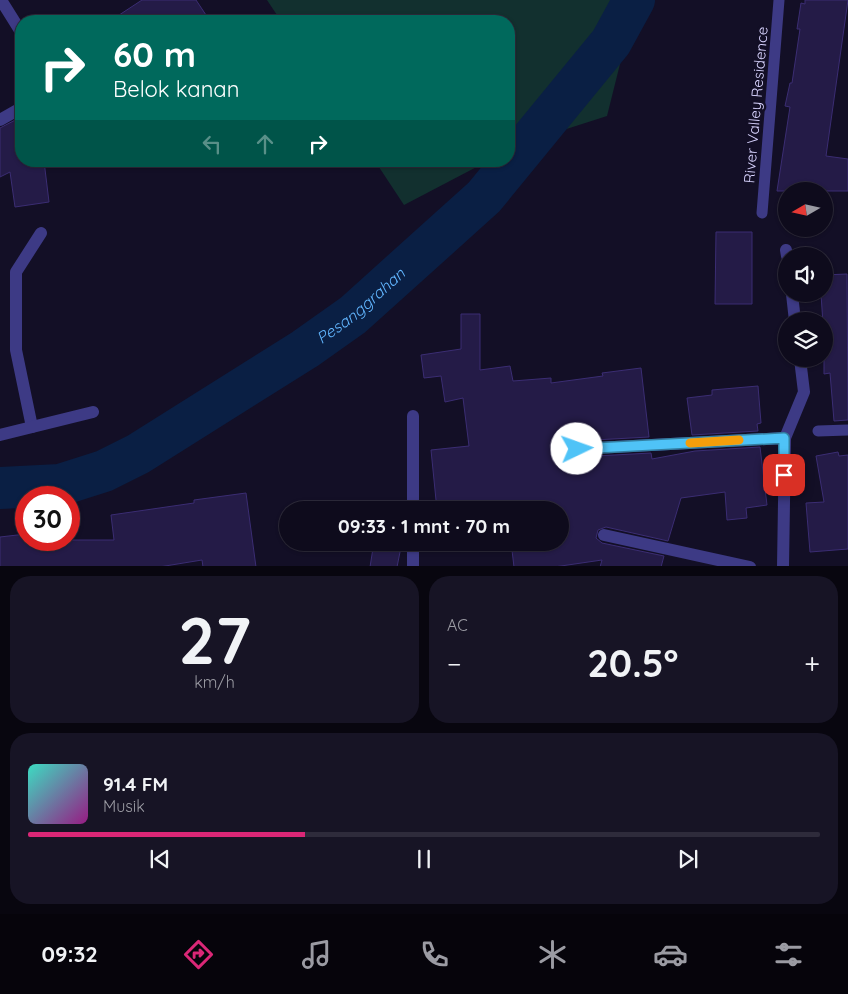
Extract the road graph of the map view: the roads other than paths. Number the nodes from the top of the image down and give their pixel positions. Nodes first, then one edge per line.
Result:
1 (1, 0) edge
2 (779, 0) edge
3 (15, 22) edge
4 (15, 111) edge
5 (0, 120) edge
6 (762, 213) dead end
7 (41, 232) dead end
8 (801, 367) edge
9 (93, 412) dead end
10 (413, 416) dead end
11 (32, 427) junction
12 (848, 430) edge
13 (818, 431) dead end
14 (0, 435) edge
15 (784, 438) junction
16 (577, 449) dead end
17 (413, 501) edge
18 (604, 535) dead end
19 (413, 551) edge
20 (413, 566) edge
21 (750, 566) edge
22 (783, 566) edge

1 - 3 street
2 - 6 lane, River Valley Residence
4 - 5 street
7 - 11 street
8 - 15 street
9 - 11 street
10 - 17 street
11 - 14 street
12 - 13 lane
15 - 16 street
15 - 22 street
18 - 21 street
19 - 20 street

